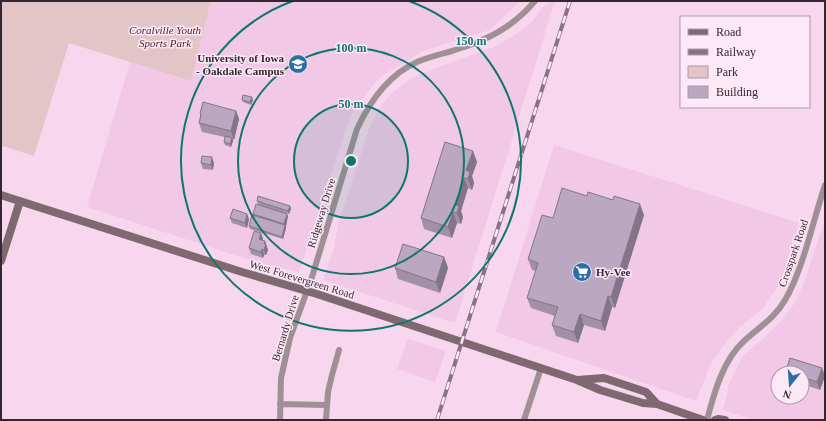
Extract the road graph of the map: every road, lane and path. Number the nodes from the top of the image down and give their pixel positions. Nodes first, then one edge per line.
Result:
1 (535, 1) edge
2 (825, 185) edge
3 (1, 195) edge
4 (20, 202) junction
5 (1, 261) edge
6 (307, 291) junction
7 (339, 350) dead end
8 (541, 368) junction
9 (576, 380) junction
10 (280, 404) junction
11 (657, 404) junction
12 (327, 405) junction
13 (280, 420) edge
14 (326, 420) edge
15 (524, 420) edge
16 (703, 420) edge
17 (707, 420) edge
18 (715, 420) edge
19 (725, 420) edge

1 - 6 street, Ridgeway Drive
2 - 17 street, Crosspark Road
3 - 4 street, West Forevergreen Road
4 - 5 street
4 - 6 street, West Forevergreen Road
6 - 8 street, West Forevergreen Road
6 - 10 street, Bernardy Drive
7 - 12 street
8 - 9 street, West Forevergreen Road
8 - 15 street
9 - 11 street, West Forevergreen Road
9 - 11 street, West Forevergreen Road
10 - 12 street
10 - 13 street, Bernardy Drive
11 - 16 street, West Forevergreen Road
12 - 14 street
18 - 19 street

